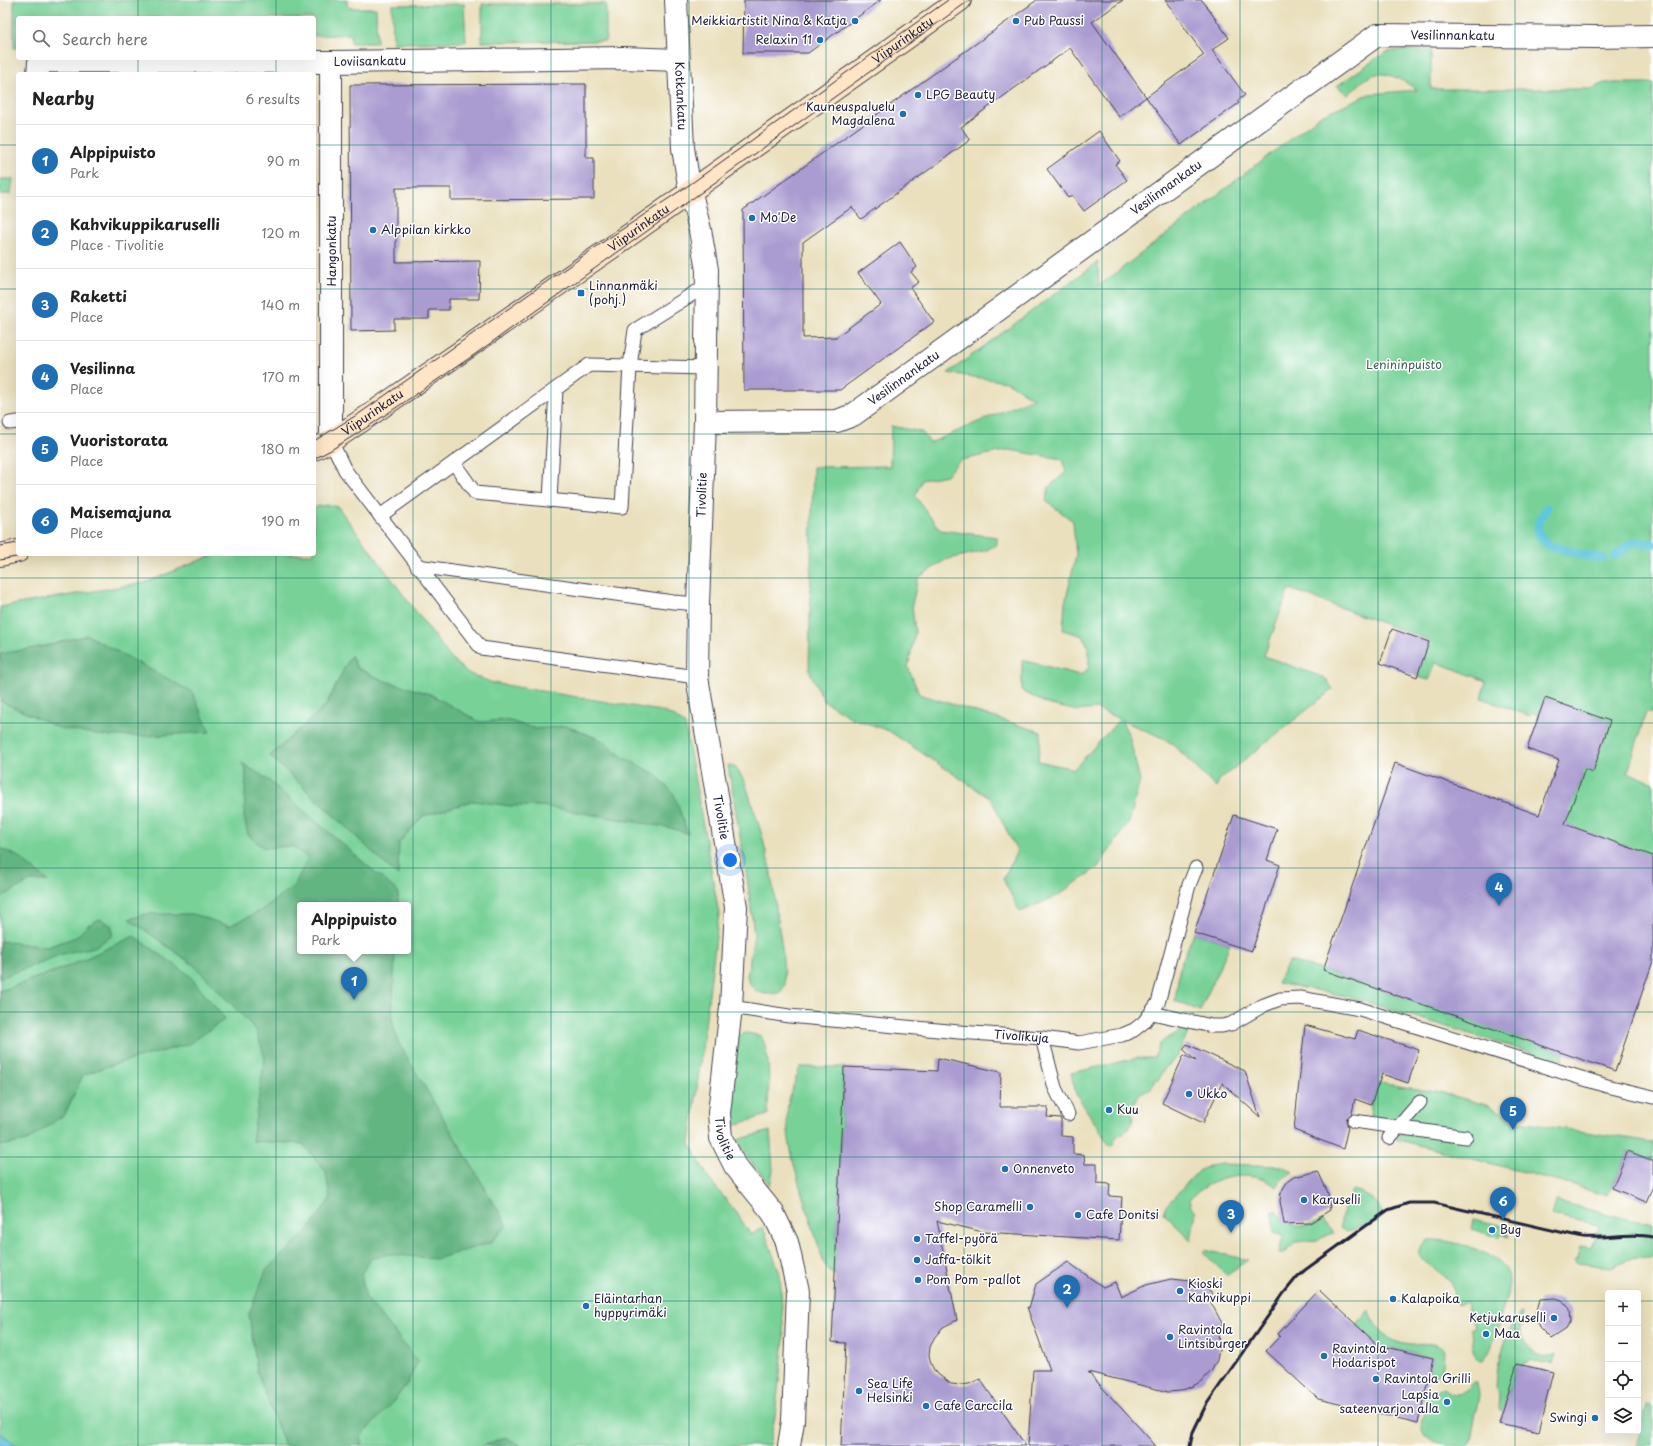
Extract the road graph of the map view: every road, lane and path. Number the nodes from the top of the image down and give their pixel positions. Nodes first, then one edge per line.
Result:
1 (676, 0) edge
2 (960, 0) edge
3 (1653, 36) edge
4 (678, 60) junction
5 (332, 62) junction
6 (38, 68) edge
7 (691, 192) junction
8 (707, 285) junction
9 (630, 366) junction
10 (706, 368) junction
11 (556, 389) junction
12 (704, 422) junction
13 (323, 445) edge
14 (454, 463) junction
15 (550, 500) junction
16 (380, 516) junction
17 (16, 551) edge
18 (0, 555) edge
19 (417, 566) junction
20 (698, 604) junction
21 (697, 677) junction
22 (1196, 868) dead end
23 (731, 1006) junction
24 (1152, 1013) junction
25 (1042, 1038) junction
26 (1653, 1097) edge
27 (1420, 1102) dead end
28 (1068, 1114) dead end
29 (1354, 1121) dead end
30 (1399, 1127) junction
31 (1466, 1137) dead end
32 (1389, 1138) dead end
33 (791, 1445) edge

1 - 4 street, Kotkankatu
2 - 7 street, Viipurinkatu
3 - 12 street, Vesilinnankatu
4 - 5 street, Loviisankatu
4 - 7 street, Kotkankatu
5 - 6 street, Loviisankatu
5 - 13 street, Hangonkatu
7 - 8 street, Tivolitie
7 - 13 street, Viipurinkatu
8 - 9 lane
8 - 10 street, Tivolitie
9 - 10 lane
9 - 11 lane
9 - 15 lane
10 - 12 street, Tivolitie
11 - 14 lane
11 - 15 lane
12 - 20 street, Tivolitie
13 - 16 lane
14 - 15 lane
14 - 16 lane
16 - 19 lane
17 - 18 street
19 - 20 lane
19 - 21 lane
20 - 21 street, Tivolitie
21 - 23 street, Tivolitie
22 - 24 lane, Tivolikuja
23 - 25 lane, Tivolikuja
23 - 33 street, Tivolitie
24 - 25 lane, Tivolikuja
24 - 26 lane
25 - 28 lane
27 - 30 lane
29 - 30 lane
30 - 31 lane
30 - 32 lane

